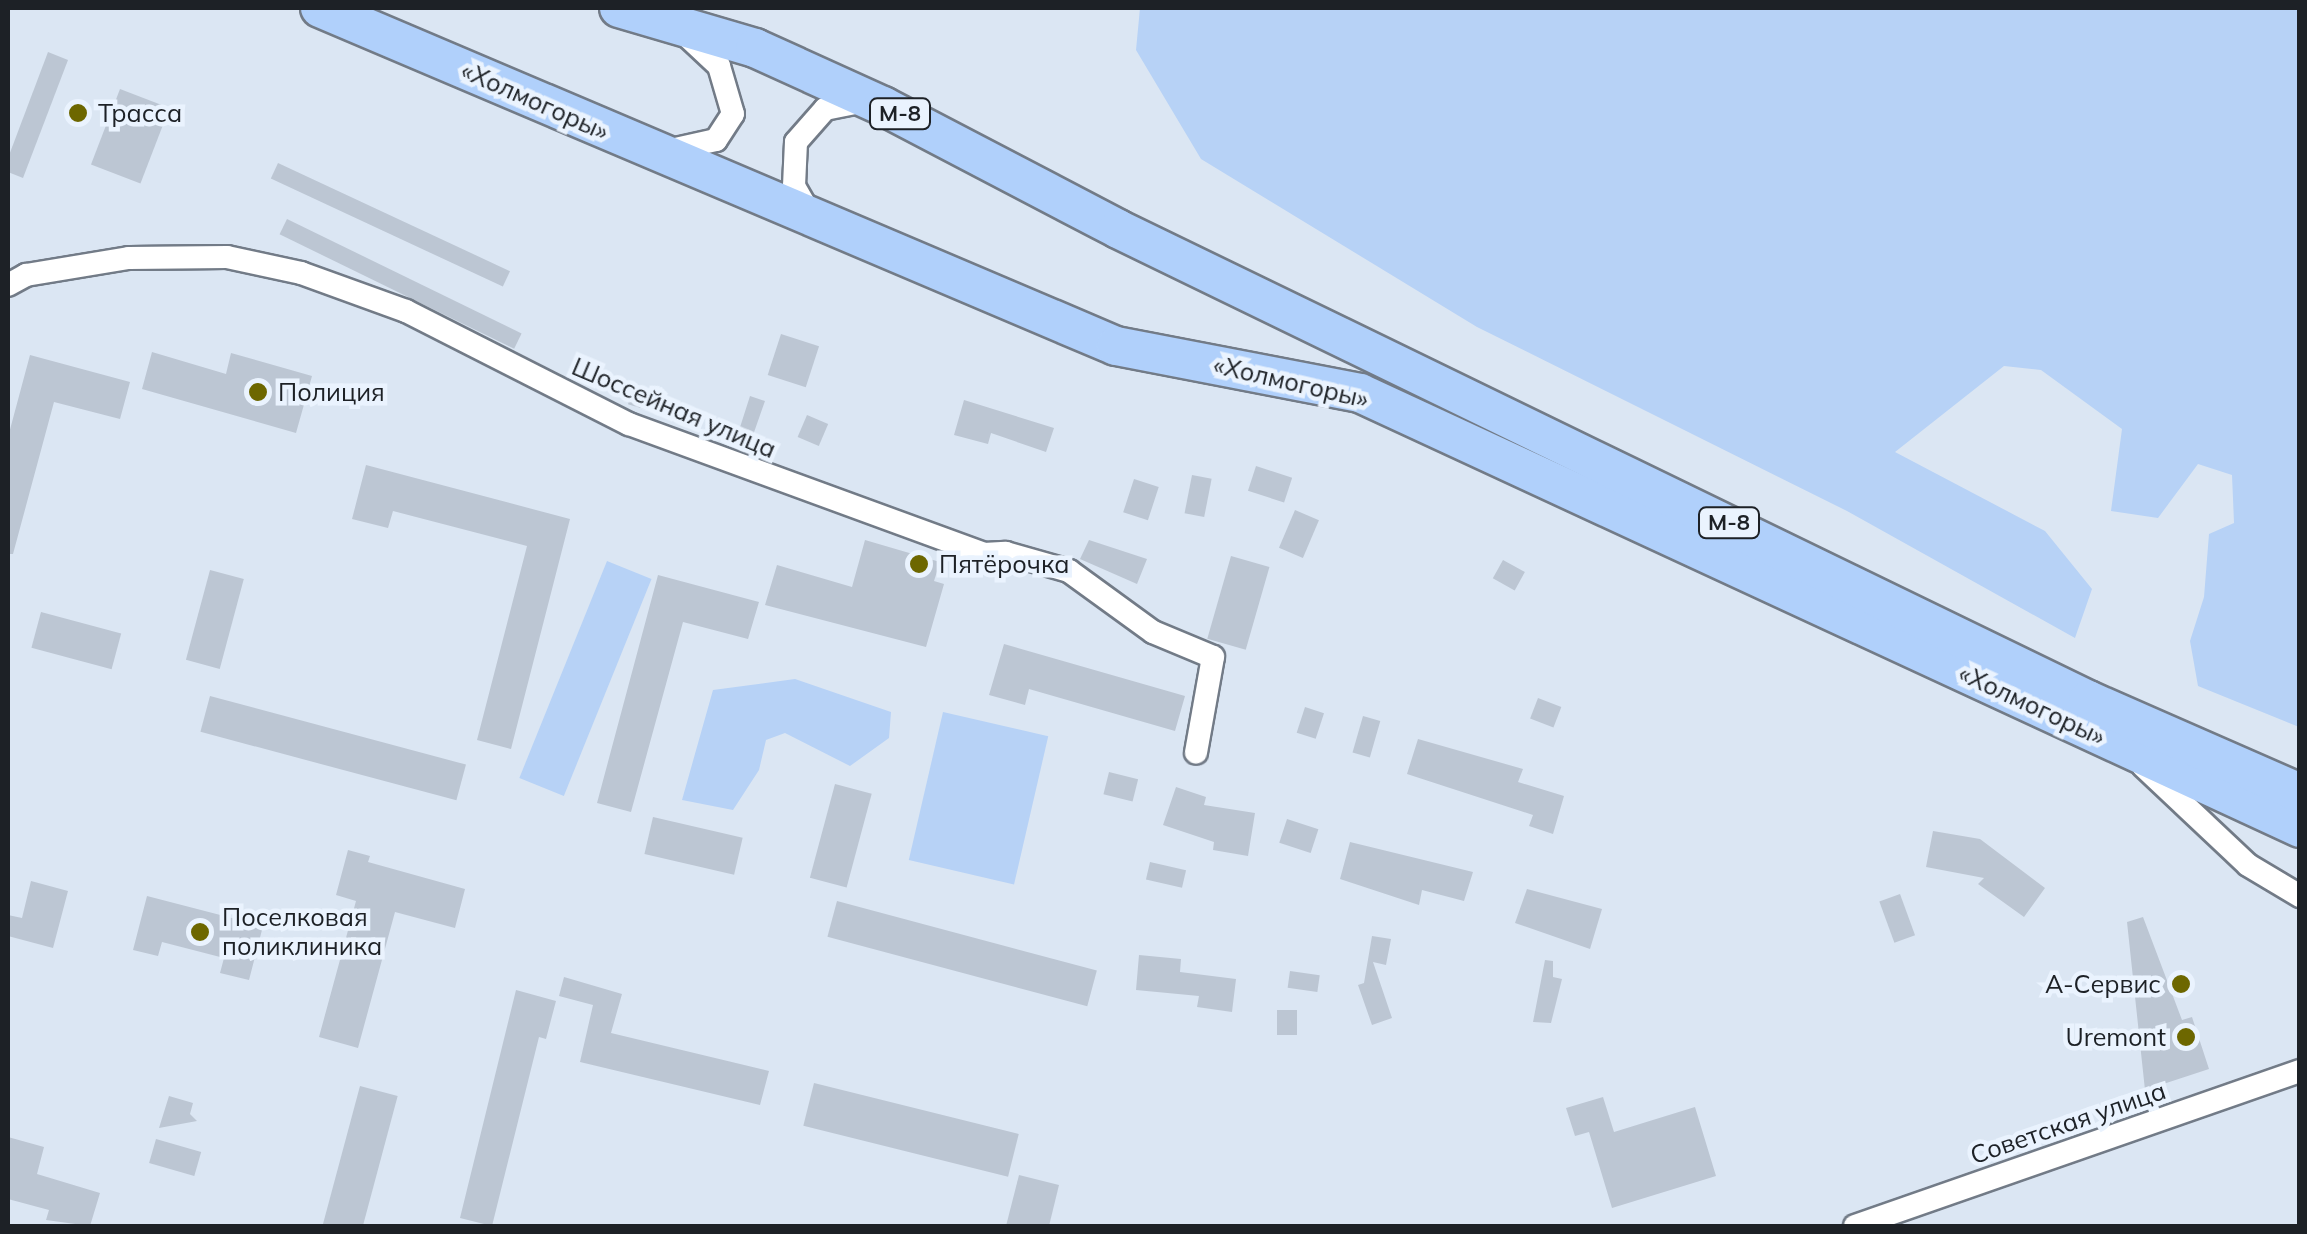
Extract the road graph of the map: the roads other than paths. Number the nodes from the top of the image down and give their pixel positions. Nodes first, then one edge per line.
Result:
1 (320, 8) edge
2 (619, 8) edge
3 (672, 24) junction
4 (883, 106) junction
5 (634, 144) junction
6 (833, 229) junction
7 (8, 286) edge
8 (2122, 746) junction
9 (1196, 752) dead end
10 (2300, 793) edge
11 (2300, 828) edge
12 (2300, 896) edge
13 (2300, 1071) edge
14 (1855, 1226) edge

1 - 5 highway, «Холмогоры» / М-8
2 - 3 highway, «Холмогоры» / М-8
3 - 4 highway, «Холмогоры» / М-8
3 - 5 street
4 - 6 street
4 - 10 highway, «Холмогоры» / М-8
5 - 6 highway, «Холмогоры» / М-8
6 - 8 highway, «Холмогоры» / М-8
7 - 9 street, Шоссейная улица
8 - 11 highway, «Холмогоры» / М-8
8 - 12 street
13 - 14 street, Советская улица

